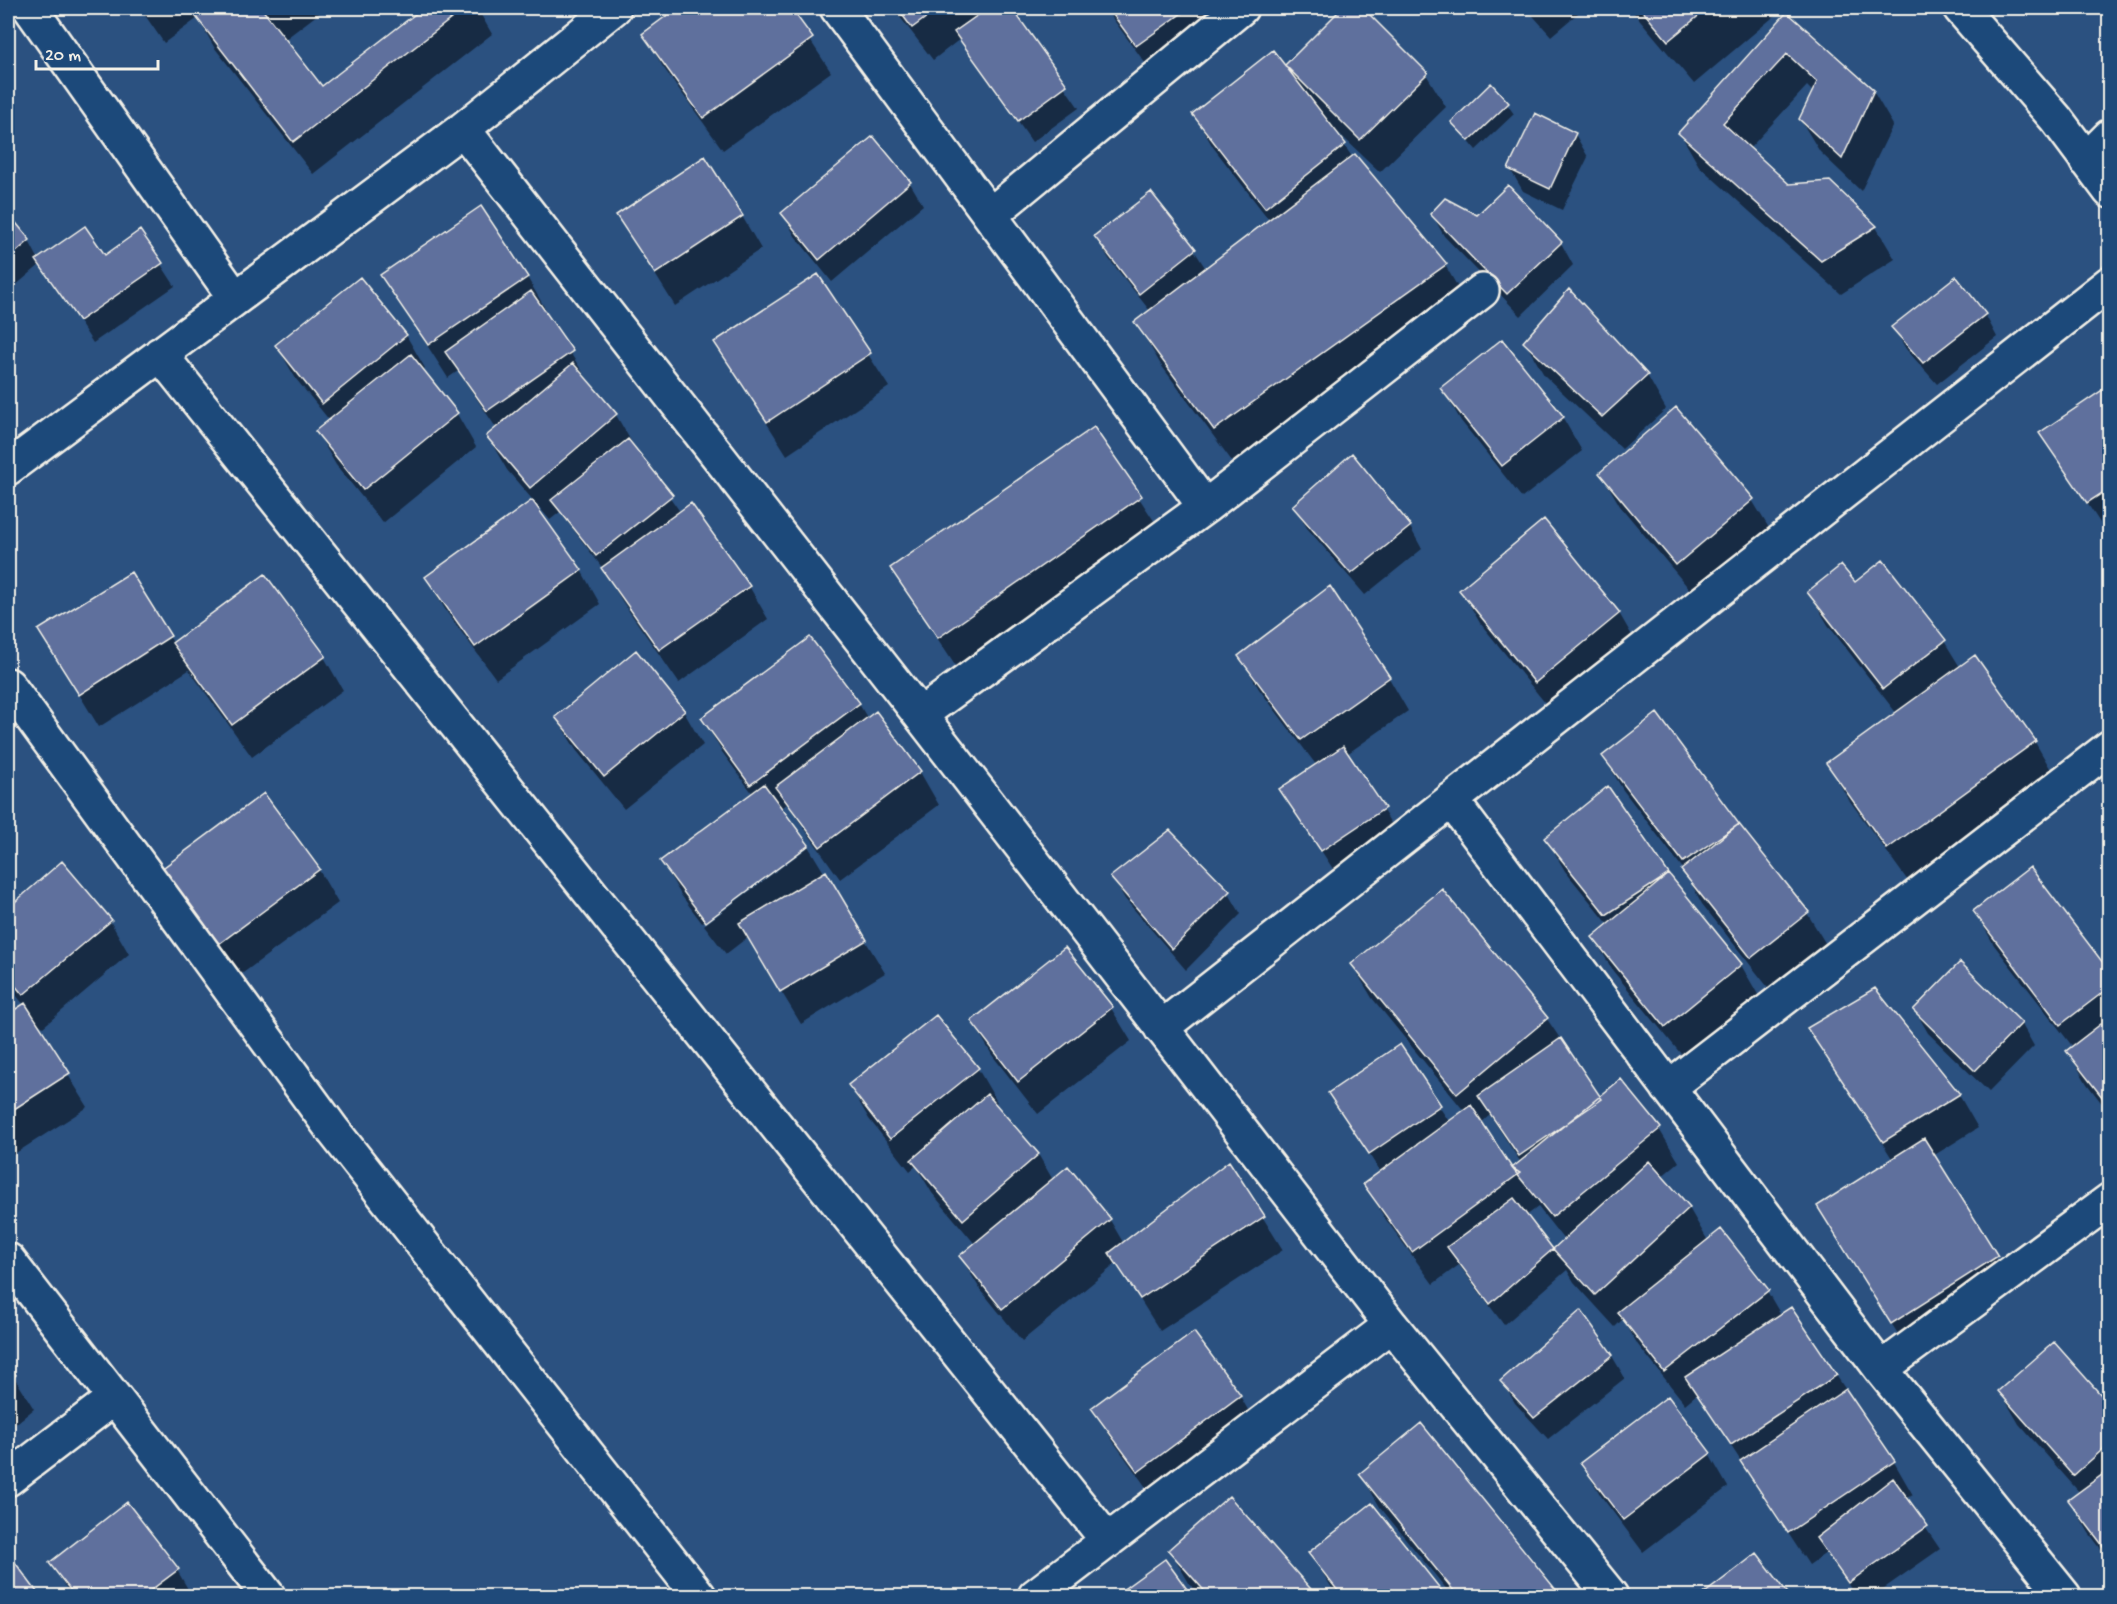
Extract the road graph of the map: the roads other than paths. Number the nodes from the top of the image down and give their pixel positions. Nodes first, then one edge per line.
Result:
1 (30, 8) edge
2 (614, 8) edge
3 (837, 8) edge
4 (1241, 8) edge
5 (1960, 8) edge
6 (579, 18) edge
7 (463, 129) junction
8 (2109, 136) edge
9 (2086, 160) junction
10 (2109, 191) edge
11 (990, 215) junction
12 (2109, 283) edge
13 (1482, 291) dead end
14 (235, 298) junction
15 (160, 354) junction
16 (12, 455) edge
17 (1205, 507) junction
18 (8, 685) edge
19 (920, 715) junction
20 (2109, 747) edge
21 (1451, 800) junction
22 (1161, 1028) junction
23 (1668, 1088) junction
24 (2109, 1200) edge
25 (8, 1260) edge
26 (1390, 1325) junction
27 (1881, 1369) junction
28 (114, 1398) junction
29 (8, 1479) edge
30 (1108, 1541) junction
31 (268, 1596) edge
32 (699, 1596) edge
33 (1035, 1596) edge
34 (1611, 1596) edge
35 (2064, 1596) edge

1 - 14 street
2 - 6 street
3 - 11 street
4 - 11 street
5 - 9 street
6 - 7 street
7 - 14 street
7 - 19 street
8 - 9 street
9 - 10 street
11 - 17 street
12 - 21 street
13 - 17 street
14 - 15 street
15 - 16 street
15 - 30 street
17 - 19 street
18 - 32 street
19 - 22 street
20 - 23 street
21 - 22 street
21 - 23 street
22 - 26 street
23 - 27 street
24 - 27 street
25 - 28 street
26 - 30 street
26 - 34 street
27 - 35 street
28 - 29 street
28 - 31 street
30 - 33 street

